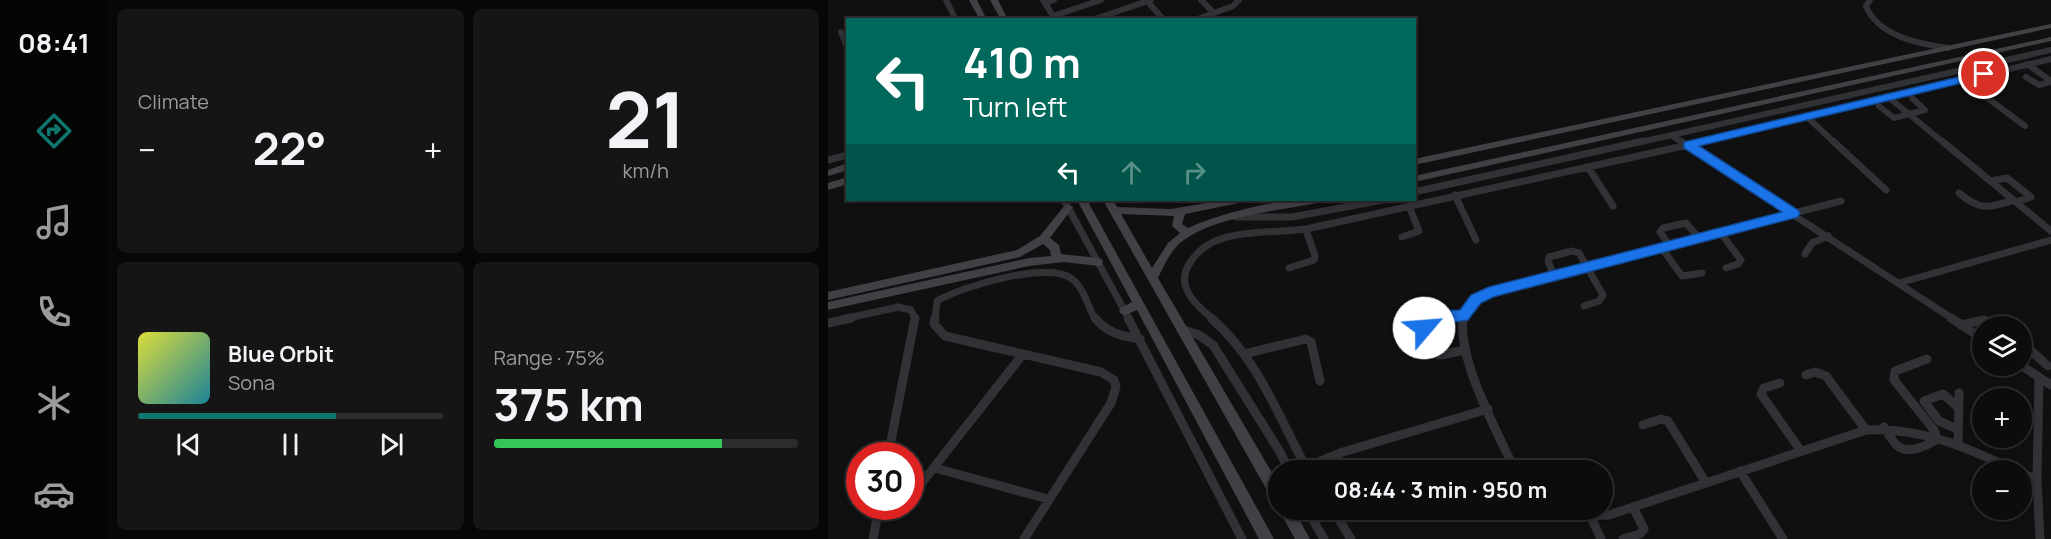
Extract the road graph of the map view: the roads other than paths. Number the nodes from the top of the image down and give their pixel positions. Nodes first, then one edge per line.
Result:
1 (946, 0) edge
2 (973, 0) edge
3 (994, 0) edge
4 (1054, 0) edge
5 (1101, 0) edge
6 (1201, 0) edge
7 (1239, 0) edge
8 (1870, 0) edge
9 (1044, 1) edge
10 (1149, 1) edge
11 (1214, 13) junction
12 (1054, 17) edge
13 (955, 18) edge
14 (983, 18) edge
15 (1004, 18) edge
16 (1098, 18) edge
17 (1162, 18) edge
18 (1200, 18) edge
19 (2051, 26) edge
20 (841, 32) dead end
21 (2051, 39) edge
22 (846, 44) edge
23 (1948, 48) junction
24 (2051, 50) edge
25 (2051, 59) edge
26 (2027, 64) junction
27 (2026, 77) dead end
28 (1962, 79) junction
29 (2051, 81) edge
30 (1796, 96) junction
31 (1887, 96) junction
32 (1912, 98) dead end
33 (1879, 106) dead end
34 (1784, 110) junction
35 (1909, 114) junction
36 (1806, 116) junction
37 (2025, 126) dead end
38 (1679, 133) junction
39 (1671, 135) junction
40 (1688, 145) junction
41 (846, 156) edge
42 (828, 160) edge
43 (1416, 162) edge
44 (846, 167) edge
45 (1588, 167) junction
46 (828, 173) edge
47 (1416, 179) edge
48 (846, 181) edge
49 (1990, 181) junction
50 (828, 187) edge
51 (1886, 190) dead end
52 (1416, 192) edge
53 (1959, 194) dead end
54 (1455, 195) junction
55 (1083, 201) edge
56 (1234, 201) edge
57 (1312, 201) edge
58 (1378, 201) edge
59 (1840, 201) dead end
60 (2015, 201) junction
61 (1066, 203) edge
62 (1111, 205) edge
63 (1409, 206) junction
64 (1613, 206) dead end
65 (1181, 212) junction
66 (1794, 213) junction
67 (1236, 217) junction
68 (1306, 230) junction
69 (2051, 231) edge
70 (1720, 232) junction
71 (1188, 233) junction
72 (1828, 236) junction
73 (1402, 237) dead end
74 (1699, 238) junction
75 (1044, 239) junction
76 (1476, 240) dead end
77 (2051, 240) edge
78 (1665, 246) junction
79 (1805, 254) dead end
80 (1056, 259) junction
81 (1098, 262) junction
82 (1586, 266) junction
83 (1289, 268) dead end
84 (1726, 268) dead end
85 (1702, 273) dead end
86 (1554, 275) junction
87 (1153, 277) junction
88 (1899, 283) junction
89 (828, 296) edge
90 (1140, 304) junction
91 (828, 306) edge
92 (1584, 306) dead end
93 (1125, 311) junction
94 (1463, 315) junction
95 (828, 322) edge
96 (1972, 323) edge
97 (1961, 325) junction
98 (1181, 329) junction
99 (1972, 332) edge
100 (1140, 339) junction
101 (1464, 350) junction
102 (2032, 352) edge
103 (1023, 354) junction
104 (1244, 354) junction
105 (1927, 359) dead end
106 (2048, 366) dead end
107 (2032, 372) edge
108 (1806, 375) dead end
109 (2039, 377) junction
110 (1320, 381) dead end
111 (1780, 383) dead end
112 (2051, 385) edge
113 (1959, 393) dead end
114 (1958, 407) junction
115 (1488, 409) junction
116 (1643, 424) dead end
117 (1884, 427) junction
118 (1957, 429) junction
119 (1866, 430) junction
120 (1937, 437) junction
121 (891, 442) edge
122 (1958, 445) junction
123 (1801, 451) junction
124 (1284, 460) edge
125 (1302, 460) edge
126 (1326, 460) edge
127 (1510, 460) edge
128 (1992, 460) edge
129 (935, 468) junction
130 (1740, 471) junction
131 (2032, 478) edge
132 (1268, 479) edge
133 (2037, 480) junction
134 (924, 481) edge
135 (1706, 483) junction
136 (1048, 499) junction
137 (1633, 507) junction
138 (1613, 514) edge
139 (877, 520) edge
140 (1292, 520) edge
141 (1313, 520) edge
142 (1339, 520) edge
143 (1592, 520) edge
144 (873, 539) edge
145 (1024, 539) edge
146 (1242, 539) edge
147 (1267, 539) edge
148 (1303, 539) edge
149 (1324, 539) edge
150 (1351, 539) edge
151 (1601, 539) edge
152 (1623, 539) edge
153 (1783, 539) edge
154 (2040, 539) edge

1 - 13 street
2 - 14 street
3 - 15 street
4 - 9 street
5 - 12 street
6 - 11 street
7 - 11 street
8 - 23 street
9 - 12 street
10 - 16 street
10 - 17 street
11 - 18 street
19 - 23 street
20 - 22 street
21 - 30 street
23 - 43 street
24 - 34 street
25 - 26 street
26 - 28 street
26 - 29 street
27 - 29 street
28 - 31 street
28 - 37 street
30 - 34 street
30 - 47 street
31 - 35 street
31 - 36 street
32 - 35 street
33 - 35 street
34 - 38 street
35 - 49 street
36 - 40 street
36 - 51 street
38 - 39 street
38 - 40 street
39 - 40 street
39 - 52 street
40 - 45 street
40 - 66 street
41 - 42 street
44 - 46 street
45 - 54 street
45 - 64 street
48 - 50 street
49 - 60 street
49 - 60 street
53 - 60 street
54 - 63 street
54 - 76 street
55 - 90 street
56 - 65 street
57 - 67 street
58 - 67 street
59 - 66 street
60 - 69 street
61 - 75 street
61 - 81 street
62 - 65 street
62 - 87 street
63 - 68 street
63 - 73 street
65 - 71 street
66 - 70 street
66 - 72 street
67 - 71 street
68 - 83 street
68 - 104 street
70 - 74 street
70 - 84 street
71 - 87 street
72 - 79 street
72 - 88 street
74 - 78 street
74 - 78 street
75 - 80 street
75 - 89 street
77 - 88 street
78 - 82 street
78 - 85 street
80 - 81 street
80 - 91 street
81 - 93 street
82 - 86 street
82 - 86 street
82 - 92 street
86 - 94 street
87 - 98 street
88 - 97 street
90 - 93 street
90 - 147 street
93 - 100 street
94 - 101 street
94 - 101 street
95 - 121 street
96 - 97 street
97 - 99 street
98 - 124 street
98 - 132 street
100 - 103 street
100 - 146 street
101 - 115 street
102 - 106 street
103 - 129 street
103 - 136 street
104 - 110 street
104 - 125 street
105 - 120 street
107 - 109 street
108 - 119 street
109 - 112 street
109 - 133 street
111 - 123 street
113 - 114 street
114 - 118 street
114 - 118 street
115 - 126 street
115 - 127 street
116 - 135 street
117 - 119 street
117 - 120 street
117 - 120 street
118 - 122 street
119 - 123 street
120 - 122 street
122 - 128 street
123 - 130 street
129 - 134 street
129 - 136 street
130 - 135 street
130 - 153 street
131 - 133 street
133 - 154 street
135 - 137 street
136 - 145 street
137 - 138 street
137 - 152 street
139 - 144 street
140 - 148 street
141 - 149 street
142 - 150 street
143 - 151 street

